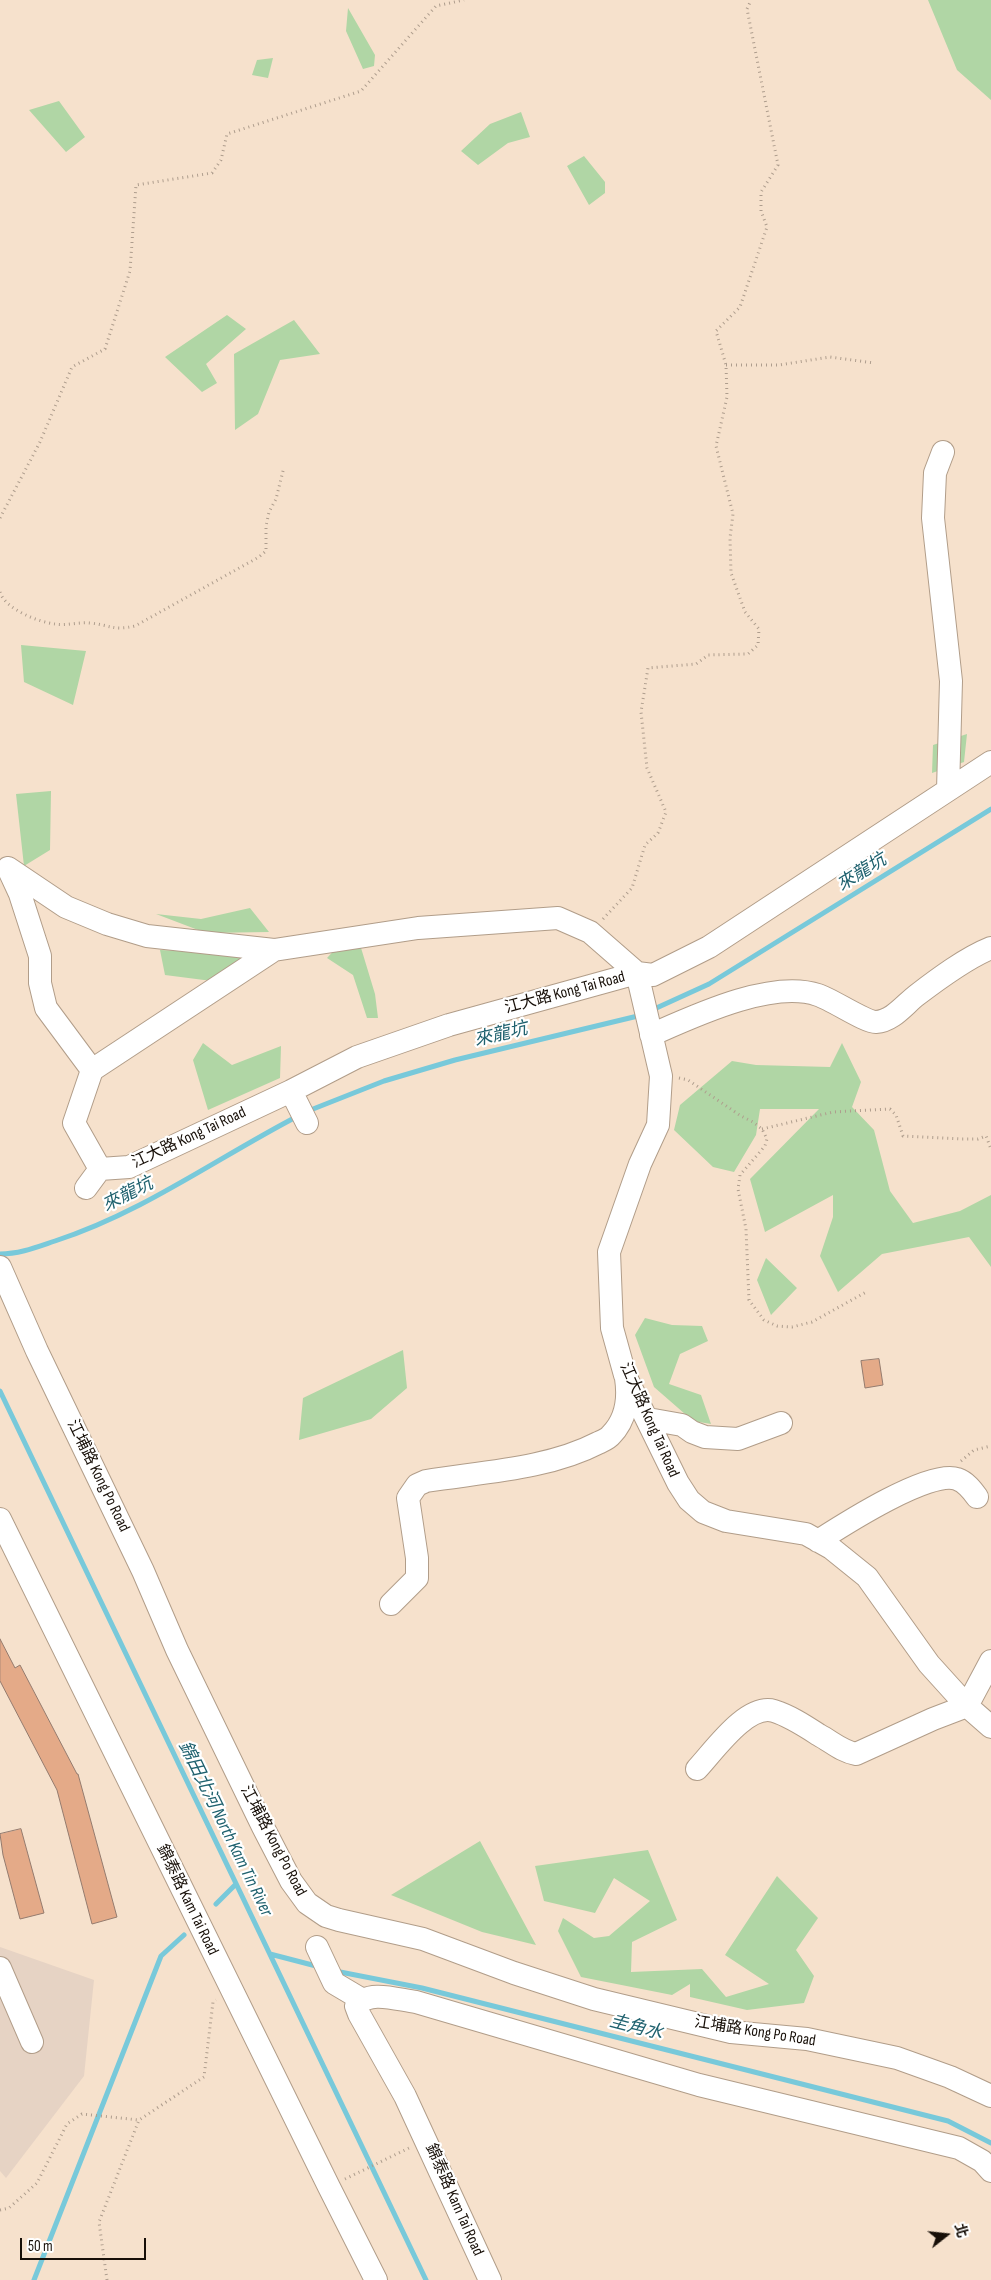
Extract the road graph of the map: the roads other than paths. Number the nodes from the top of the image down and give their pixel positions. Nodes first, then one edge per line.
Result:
1 (943, 452) dead end
2 (991, 762) edge
3 (948, 790) junction
4 (4, 864) edge
5 (991, 948) edge
6 (274, 950) junction
7 (639, 982) junction
8 (650, 1029) junction
9 (92, 1070) junction
10 (291, 1090) junction
11 (307, 1123) dead end
12 (100, 1169) junction
13 (86, 1188) dead end
14 (2, 1271) edge
15 (626, 1375) junction
16 (648, 1419) junction
17 (781, 1423) dead end
18 (977, 1497) dead end
19 (0, 1519) edge
20 (818, 1541) junction
21 (391, 1604) dead end
22 (991, 1661) edge
23 (968, 1706) junction
24 (991, 1727) edge
25 (697, 1769) dead end
26 (317, 1948) dead end
27 (0, 1968) edge
28 (360, 2007) junction
29 (32, 2042) dead end
30 (991, 2096) edge
31 (991, 2171) edge
32 (376, 2280) edge
33 (490, 2280) edge

1 - 3 street
2 - 3 street
3 - 7 street
4 - 6 street
4 - 9 street
5 - 8 street
6 - 7 street
6 - 9 street
7 - 8 street, 江大路 Kong Tai Road
7 - 10 street, 江大路 Kong Tai Road
8 - 15 street, 江大路 Kong Tai Road
9 - 12 street
10 - 11 street
10 - 12 street, 江大路 Kong Tai Road
12 - 13 street
14 - 30 street, 江埔路 Kong Po Road
15 - 16 street, 江大路 Kong Tai Road
15 - 21 street
16 - 17 street
16 - 20 street, 江大路 Kong Tai Road
18 - 20 street
19 - 32 street, 錦泰路 Kam Tai Road
20 - 23 street, 江大路 Kong Tai Road
22 - 23 street
23 - 24 street, 江大路 Kong Tai Road
23 - 25 street
26 - 28 street
27 - 29 street
28 - 31 street
28 - 33 street, 錦泰路 Kam Tai Road

